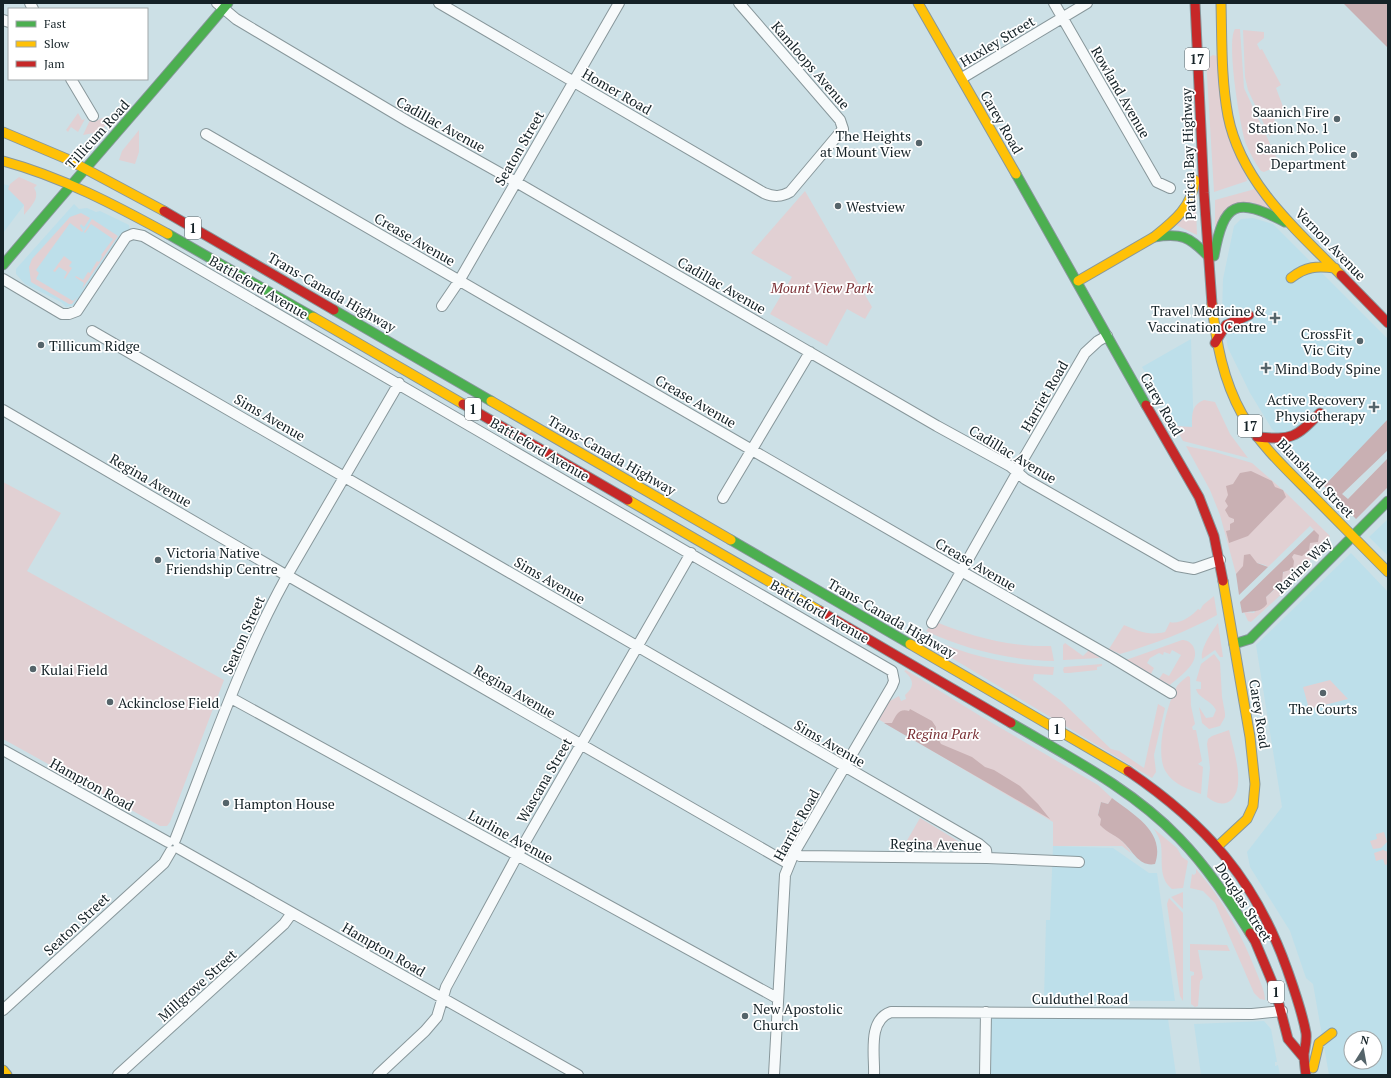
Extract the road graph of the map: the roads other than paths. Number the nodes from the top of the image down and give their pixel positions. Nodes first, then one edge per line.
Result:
1 (439, 3) edge
2 (619, 3) edge
3 (739, 3) edge
4 (918, 3) edge
5 (1054, 3) edge
6 (1087, 3) edge
7 (1195, 3) edge
8 (1221, 3) edge
9 (223, 5) edge
10 (1062, 18) junction
11 (962, 78) junction
12 (72, 80) edge
13 (574, 82) junction
14 (1200, 96) junction
15 (93, 116) dead end
16 (3, 132) edge
17 (206, 134) dead end
18 (3, 161) edge
19 (85, 168) junction
20 (516, 182) junction
21 (70, 185) junction
22 (1170, 188) dead end
23 (784, 195) joint
24 (1294, 227) junction
25 (1154, 237) junction
26 (1208, 256) junction
27 (3, 265) edge
28 (1335, 268) junction
29 (3, 278) edge
30 (1291, 278) dead end
31 (459, 281) junction
32 (1078, 281) junction
33 (1210, 283) junction
34 (442, 306) dead end
35 (1249, 314) dead end
36 (1388, 322) edge
37 (92, 331) dead end
38 (1107, 336) junction
39 (1215, 343) junction
40 (810, 352) junction
41 (399, 384) junction
42 (3, 410) edge
43 (1320, 413) dead end
44 (1257, 437) junction
45 (752, 450) junction
46 (1017, 473) junction
47 (344, 480) junction
48 (723, 498) dead end
49 (1388, 501) edge
50 (1352, 536) junction
51 (691, 553) junction
52 (1220, 560) junction
53 (961, 571) junction
54 (1388, 572) edge
55 (286, 577) junction
56 (932, 623) dead end
57 (1234, 639) junction
58 (637, 646) junction
59 (894, 676) joint
60 (1172, 693) dead end
61 (231, 698) junction
62 (580, 745) junction
63 (4, 752) edge
64 (844, 767) junction
65 (1195, 823) joint
66 (1218, 846) junction
67 (172, 848) junction
68 (794, 853) junction
69 (517, 856) junction
70 (987, 858) junction
71 (1078, 862) dead end
72 (789, 864) junction
73 (292, 913) junction
74 (777, 998) junction
75 (444, 999) junction
76 (3, 1010) edge
77 (986, 1012) junction
78 (1282, 1012) junction
79 (1332, 1033) dead end
80 (1304, 1058) junction
81 (3, 1070) edge
82 (7, 1075) edge
83 (118, 1075) edge
84 (378, 1075) edge
85 (578, 1075) edge
86 (774, 1075) edge
87 (874, 1075) edge
88 (985, 1075) edge
89 (1306, 1075) edge
90 (1312, 1075) edge

1 - 13 street, Homer Road
2 - 13 street, Seaton Street
3 - 23 street, Kamloops Avenue
4 - 11 main road, Carey Road
5 - 10 street, Rowland Avenue
6 - 10 street, Huxley Street
7 - 14 main road, Patricia Bay Highway / 17
8 - 24 main road, Vernon Avenue / 17
9 - 19 main road, Tillicum Road
9 - 20 street, Cadillac Avenue
10 - 11 street, Huxley Street
10 - 22 street, Rowland Avenue
11 - 32 main road, Carey Road
12 - 15 street
13 - 20 street, Seaton Street
13 - 23 street, Homer Road
14 - 25 main road
14 - 26 main road, Patricia Bay Highway / 17
16 - 19 main road, Trans-Canada Highway / 1
17 - 31 street, Crease Avenue
18 - 21 main road, 1
19 - 21 main road, Tillicum Road
19 - 65 main road, Trans-Canada Highway / 1
20 - 31 street, Seaton Street
20 - 40 street, Cadillac Avenue
21 - 27 main road, Tillicum Road
21 - 78 main road, Douglas Street / 1
24 - 28 main road, Vernon Avenue / 17
24 - 33 main road
25 - 26 main road
25 - 32 main road
26 - 33 main road, Blanshard Street / 17
28 - 30 main road
28 - 36 main road, Vernon Avenue / 17
29 - 41 street, Battleford Avenue
31 - 34 street, Seaton Street
31 - 45 street, Crease Avenue
32 - 38 main road, Carey Road
33 - 39 main road, Blanshard Street / 17
35 - 39 main road
37 - 47 street, Sims Avenue
38 - 46 street, Harriet Road
38 - 52 main road, Carey Road
39 - 44 main road, Blanshard Street / 17
40 - 45 street
40 - 46 street, Cadillac Avenue
41 - 47 street
41 - 51 street, Battleford Avenue
42 - 55 street, Regina Avenue
43 - 44 main road
44 - 50 main road, Blanshard Street / 17
45 - 48 street
45 - 53 street, Crease Avenue
46 - 52 street, Cadillac Avenue
46 - 53 street, Harriet Road
47 - 55 street, Seaton Street
47 - 58 street, Sims Avenue
49 - 50 main road, Ravine Way
50 - 54 main road, Blanshard Street / 17
50 - 57 main road, Ravine Way
51 - 58 street, Wascana Street
51 - 59 street, Battleford Avenue
52 - 57 main road, Carey Road
53 - 56 street, Harriet Road
53 - 60 street, Crease Avenue
55 - 61 street, Seaton Street
55 - 62 street, Regina Avenue
57 - 66 main road, Carey Road
58 - 62 street, Wascana Street
58 - 64 street, Sims Avenue
59 - 64 street, Harriet Road
61 - 67 street, Seaton Street
61 - 69 street, Lurline Avenue
62 - 69 street, Wascana Street
62 - 72 street, Regina Avenue
63 - 67 street, Hampton Road
64 - 68 street, Harriet Road
64 - 70 street, Sims Avenue
65 - 66 main road, Douglas Street / 1
66 - 80 main road, Douglas Street / 1
67 - 73 street, Hampton Road
67 - 76 street, Seaton Street
68 - 70 street, Regina Avenue
68 - 72 street, Harriet Road
69 - 74 street, Lurline Avenue
69 - 75 street, Wascana Street
70 - 71 street, Regina Avenue
72 - 74 street, Harriet Road
73 - 75 street, Hampton Road
73 - 83 street, Millgrove Street
74 - 86 street, Harriet Road
75 - 84 street, Wascana Street
75 - 85 street, Hampton Road
77 - 78 street, Culduthel Road
77 - 87 street, Culduthel Road
77 - 88 street
78 - 80 main road, Douglas Street / 1
79 - 90 main road
80 - 89 main road, Douglas Street / 1
81 - 82 main road

